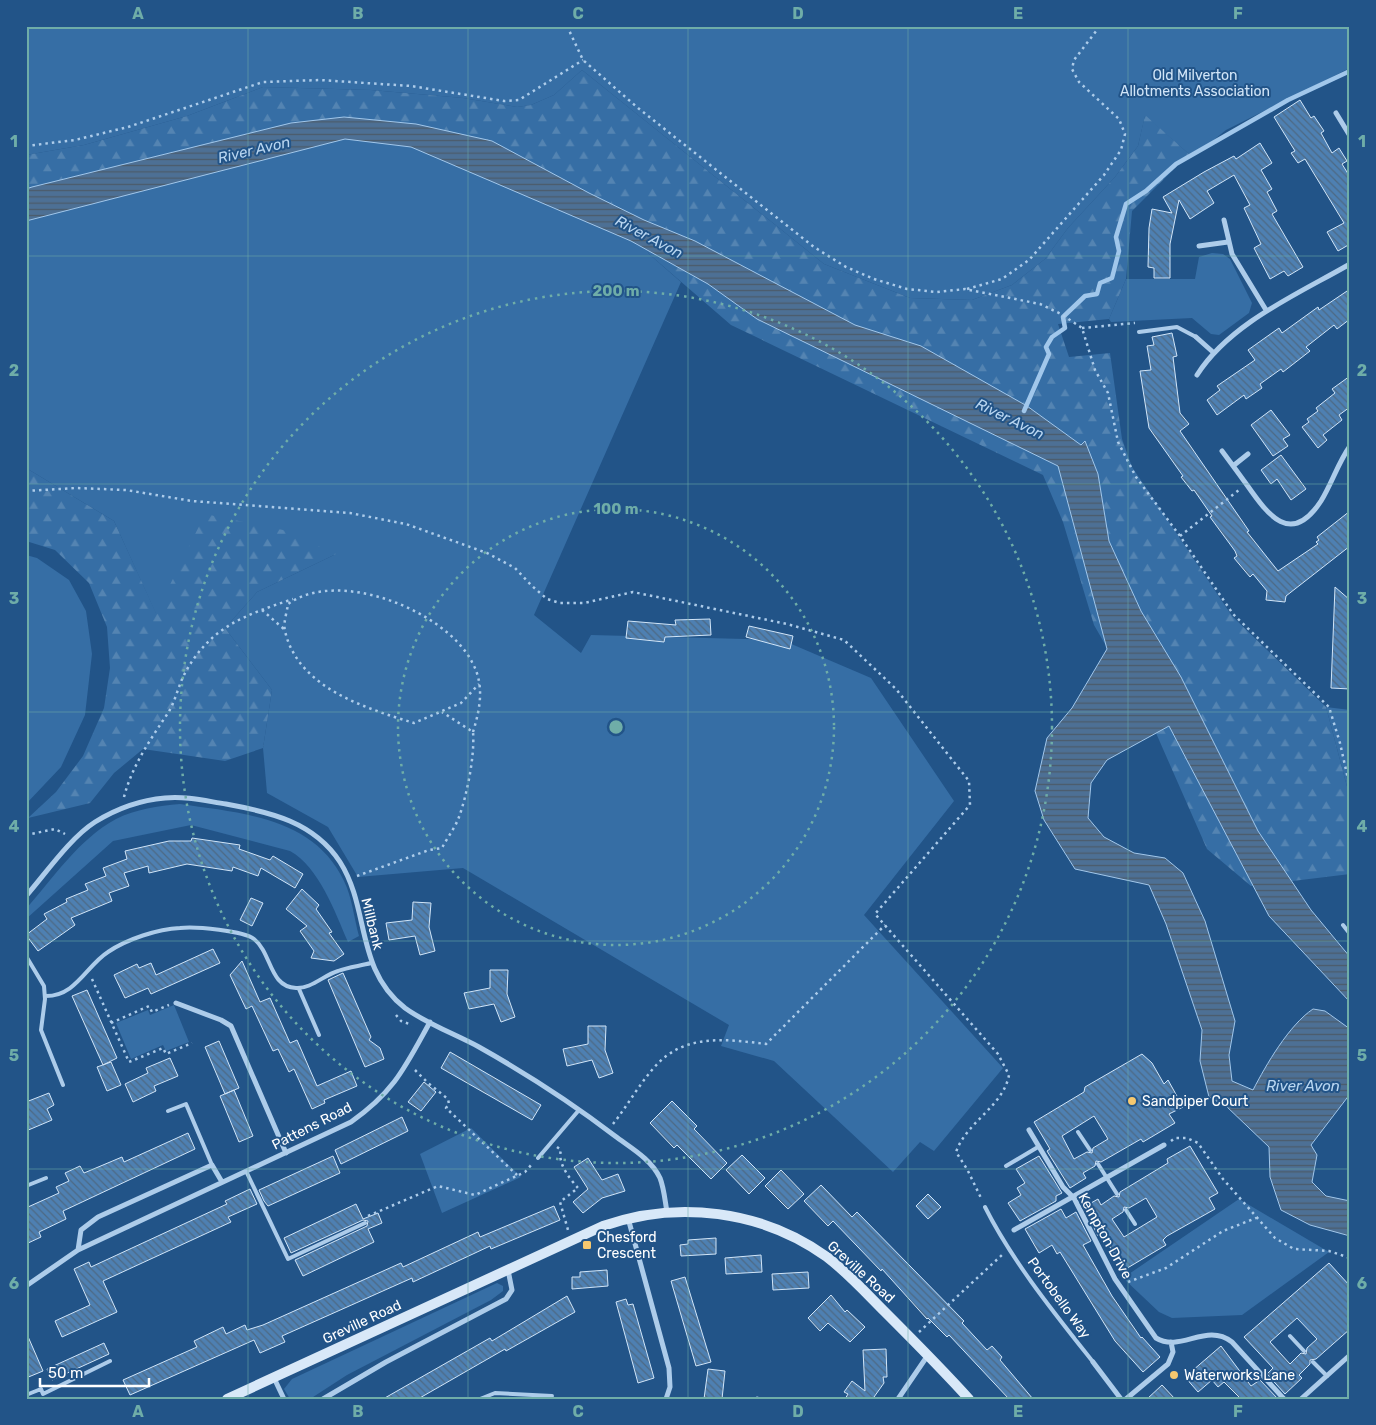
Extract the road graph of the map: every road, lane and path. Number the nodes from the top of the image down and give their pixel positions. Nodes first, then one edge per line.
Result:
1 (567, 26) edge
2 (1100, 26) edge
3 (583, 60) junction
4 (1336, 113) dead end
5 (1350, 136) edge
6 (26, 146) edge
7 (1224, 220) dead end
8 (1228, 242) junction
9 (1199, 246) dead end
10 (1350, 264) edge
11 (965, 289) junction
12 (1266, 310) junction
13 (1131, 324) dead end
14 (1082, 328) junction
15 (1139, 332) dead end
16 (1196, 337) joint
17 (1214, 353) junction
18 (1197, 375) dead end
19 (1350, 446) edge
20 (1222, 452) dead end
21 (1248, 454) dead end
22 (1233, 466) junction
23 (1247, 484) junction
24 (26, 491) edge
25 (1180, 536) junction
26 (296, 598) junction
27 (262, 610) junction
28 (285, 630) junction
29 (479, 684) junction
30 (442, 712) junction
31 (473, 732) junction
32 (1350, 788) edge
33 (123, 802) dead end
34 (26, 835) edge
35 (75, 841) junction
36 (354, 877) dead end
37 (26, 896) edge
38 (885, 925) junction
39 (1343, 925) dead end
40 (1350, 934) edge
41 (26, 956) edge
42 (371, 963) junction
43 (88, 971) junction
44 (299, 988) junction
45 (46, 996) junction
46 (176, 1003) joint
47 (112, 1022) junction
48 (430, 1022) junction
49 (319, 1035) dead end
50 (192, 1043) dead end
51 (408, 1063) junction
52 (63, 1085) dead end
53 (579, 1110) junction
54 (168, 1111) dead end
55 (608, 1130) junction
56 (1029, 1130) dead end
57 (1078, 1132) dead end
58 (1175, 1138) dead end
59 (551, 1143) junction
60 (1164, 1146) dead end
61 (1038, 1147) junction
62 (1090, 1150) dead end
63 (286, 1153) junction
64 (538, 1158) dead end
65 (1098, 1164) dead end
66 (212, 1166) junction
67 (1006, 1166) dead end
68 (246, 1171) junction
69 (525, 1172) dead end
70 (517, 1175) junction
71 (46, 1178) dead end
72 (1107, 1179) junction
73 (222, 1182) junction
74 (26, 1186) edge
75 (1117, 1194) dead end
76 (1074, 1198) junction
77 (985, 1207) joint
78 (1126, 1210) dead end
79 (667, 1212) junction
80 (628, 1218) junction
81 (1256, 1218) junction
82 (364, 1223) joint
83 (1135, 1224) dead end
84 (566, 1225) dead end
85 (1014, 1230) dead end
86 (78, 1250) junction
87 (1005, 1252) dead end
88 (1350, 1258) edge
89 (508, 1270) junction
90 (26, 1286) edge
91 (1120, 1286) junction
92 (920, 1331) dead end
93 (1290, 1336) dead end
94 (1171, 1342) junction
95 (1304, 1351) dead end
96 (1350, 1355) edge
97 (928, 1356) junction
98 (110, 1361) dead end
99 (1093, 1362) joint
100 (1314, 1362) dead end
101 (1327, 1376) junction
102 (274, 1378) junction
103 (26, 1395) edge
104 (552, 1396) dead end
105 (227, 1399) edge
106 (284, 1399) edge
107 (323, 1399) edge
108 (480, 1399) edge
109 (666, 1399) edge
110 (898, 1399) edge
111 (969, 1399) edge
112 (1121, 1399) edge
113 (1126, 1399) edge
114 (1284, 1399) edge
115 (1301, 1399) edge

1 - 3 path
2 - 11 path
3 - 6 path
3 - 11 path
4 - 5 street
7 - 8 street
8 - 9 street
8 - 12 street
10 - 12 street
11 - 14 path
12 - 17 street
13 - 14 path
14 - 25 path
15 - 16 lane
16 - 17 street
17 - 18 street
19 - 23 street
20 - 22 street
21 - 22 street
22 - 23 street
23 - 25 path
24 - 38 path
25 - 32 path
26 - 27 path
26 - 28 path
26 - 29 path
27 - 28 path
27 - 33 path
28 - 30 path
29 - 30 path
29 - 31 path
30 - 31 path
31 - 36 path
34 - 35 path
35 - 37 street, Millbank
35 - 42 street, Millbank
38 - 55 path
38 - 77 path
39 - 40 lane
41 - 45 lane
42 - 44 lane
42 - 48 street, Millbank
43 - 44 lane
43 - 45 lane
43 - 47 path
44 - 49 lane
45 - 52 lane
46 - 47 path
46 - 63 street
47 - 50 path
48 - 51 street, Pattens Road
48 - 53 street, Millbank
51 - 63 street, Pattens Road
51 - 70 path
53 - 55 street, Millbank
53 - 59 lane
54 - 66 lane
55 - 79 street, Millbank
56 - 61 street, Kempton Drive
57 - 62 lane
58 - 81 path
59 - 64 lane
59 - 84 path
60 - 72 street
61 - 67 lane
61 - 76 street, Kempton Drive
63 - 68 street, Pattens Road
65 - 72 lane
66 - 73 street
66 - 86 street
68 - 73 street, Pattens Road
68 - 82 lane
69 - 70 path
70 - 82 path
71 - 74 lane
72 - 75 lane
72 - 76 street
73 - 86 street, Pattens Road
76 - 85 street
76 - 91 street, Kempton Drive
77 - 99 lane, Portobello Way
78 - 83 lane
79 - 80 street, Greville Road
79 - 97 street, Greville Road
80 - 89 street, Greville Road
80 - 109 street
81 - 88 path
81 - 91 path
86 - 90 street, Pattens Road
87 - 92 path
89 - 102 street, Greville Road
89 - 107 street
91 - 94 street, Kempton Drive
93 - 95 lane
94 - 113 street
94 - 114 street
96 - 101 street
97 - 110 street
97 - 111 street, Greville Road
98 - 103 lane
99 - 112 street, Portobello Way
100 - 101 lane
101 - 115 street
102 - 105 street, Greville Road
102 - 106 street
104 - 108 lane

